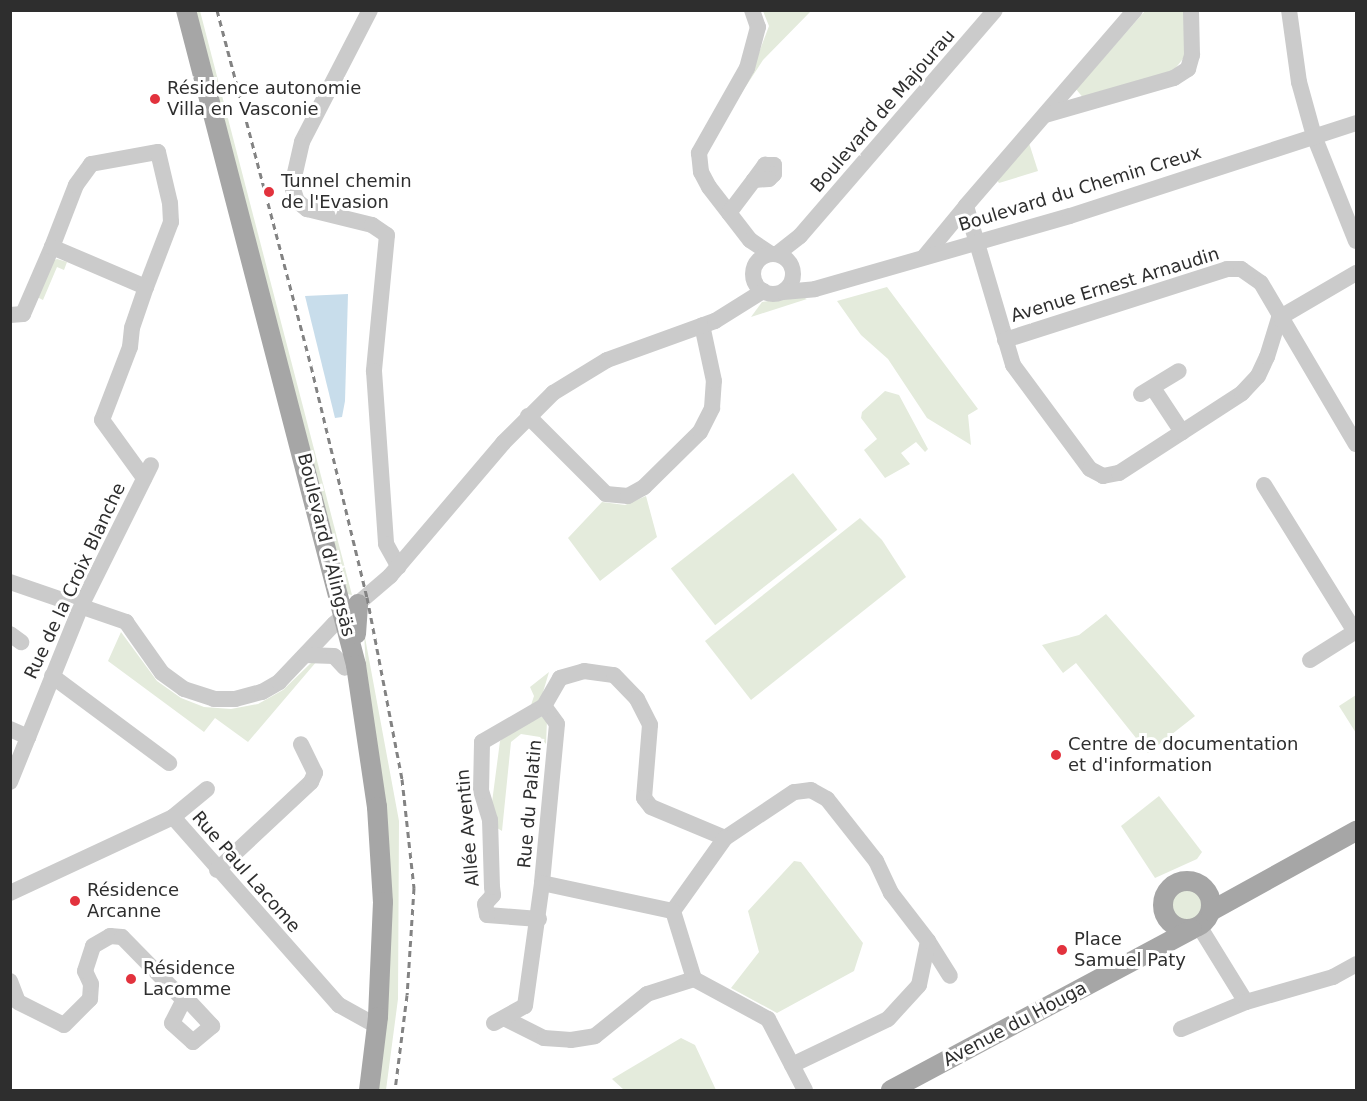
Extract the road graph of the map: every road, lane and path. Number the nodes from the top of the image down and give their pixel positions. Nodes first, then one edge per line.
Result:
1 (178, 10) edge
2 (186, 10) edge
3 (370, 10) edge
4 (752, 10) edge
5 (1135, 10) edge
6 (1191, 10) edge
7 (1289, 10) edge
8 (985, 14) edge
9 (1045, 115) junction
10 (1356, 123) edge
11 (1314, 136) junction
12 (754, 180) dead end
13 (966, 206) junction
14 (729, 213) junction
15 (1356, 238) edge
16 (750, 240) junction
17 (975, 243) junction
18 (52, 247) junction
19 (779, 256) junction
20 (924, 257) junction
21 (756, 263) junction
22 (1356, 273) edge
23 (794, 276) junction
24 (758, 286) junction
25 (147, 287) junction
26 (815, 290) junction
27 (783, 292) junction
28 (10, 315) edge
29 (1279, 318) junction
30 (702, 325) junction
31 (1005, 340) junction
32 (1179, 370) dead end
33 (528, 416) junction
34 (1182, 432) junction
35 (1356, 444) edge
36 (1264, 485) dead end
37 (399, 567) junction
38 (10, 582) edge
39 (82, 604) junction
40 (346, 614) junction
41 (1356, 631) edge
42 (305, 655) junction
43 (1310, 660) dead end
44 (345, 668) junction
45 (52, 676) junction
46 (544, 706) junction
47 (10, 729) edge
48 (28, 737) junction
49 (301, 744) dead end
50 (169, 763) dead end
51 (10, 782) edge
52 (207, 789) dead end
53 (173, 817) junction
54 (1356, 831) edge
55 (724, 838) junction
56 (217, 870) junction
57 (542, 883) junction
58 (10, 893) edge
59 (673, 912) junction
60 (1203, 915) junction
61 (1167, 917) junction
62 (539, 919) junction
63 (928, 941) junction
64 (1138, 954) junction
65 (1356, 964) edge
66 (950, 976) dead end
67 (694, 979) junction
68 (10, 981) edge
69 (183, 999) dead end
70 (1246, 1002) junction
71 (370, 1022) junction
72 (1181, 1029) dead end
73 (792, 1065) junction
74 (360, 1090) edge
75 (369, 1090) edge
76 (805, 1090) edge
77 (891, 1090) edge

1 - 40 main road, Boulevard d'Alingsäs
2 - 40 main road, Boulevard d'Alingsäs
3 - 37 street
4 - 14 street
5 - 9 street
6 - 9 street
7 - 11 street
8 - 19 street, Boulevard de Majourau
9 - 13 street
10 - 11 street, Boulevard du Chemin Creux
11 - 15 street
11 - 17 street, Boulevard du Chemin Creux
12 - 14 street
13 - 17 street
13 - 20 street
14 - 16 street
16 - 19 street
16 - 21 street
17 - 20 street, Boulevard du Chemin Creux
17 - 31 street
18 - 25 street
18 - 25 street
18 - 28 street
19 - 21 street
19 - 23 street
20 - 26 street, Boulevard du Chemin Creux
21 - 24 street
22 - 29 street
23 - 26 street
23 - 27 street
24 - 27 street, Boulevard du Chemin Creux
24 - 30 street
25 - 39 street, Rue de la Croix Blanche
26 - 27 street, Boulevard du Chemin Creux
29 - 31 street, Avenue Ernest Arnaudin
29 - 34 street
29 - 35 street, Avenue Ernest Arnaudin
30 - 33 street
30 - 33 street
31 - 34 street
32 - 34 street
33 - 37 street
36 - 41 street
37 - 40 street
38 - 39 street
39 - 42 street
39 - 45 street, Rue de la Croix Blanche
40 - 42 street
40 - 44 main road, Boulevard d'Alingsäs
40 - 75 main road, Boulevard d'Alingsäs
41 - 43 street
42 - 44 street
44 - 71 main road, Boulevard d'Alingsäs
45 - 48 street, Rue de la Croix Blanche
45 - 50 street
46 - 55 street
46 - 57 street, Rue du Palatin
46 - 62 street, Allée Aventin
47 - 48 street
48 - 51 street, Rue de la Croix Blanche
49 - 56 street
52 - 53 street
53 - 56 street, Rue Paul Lacome
53 - 58 street, Rue Paul Lacome
54 - 60 main road, Avenue du Houga
55 - 59 street
55 - 63 street
56 - 71 street, Rue Paul Lacome
57 - 59 street, Rue du Palatin
57 - 62 street
59 - 67 street
60 - 61 main road
60 - 61 main road
60 - 64 main road, Avenue du Houga
60 - 70 street
61 - 64 main road, Avenue du Houga
62 - 67 street
63 - 66 street
63 - 73 street
64 - 77 main road, Avenue du Houga
65 - 70 street
67 - 73 street
68 - 69 street
70 - 72 street
71 - 74 main road, Boulevard d'Alingsäs
73 - 76 street

